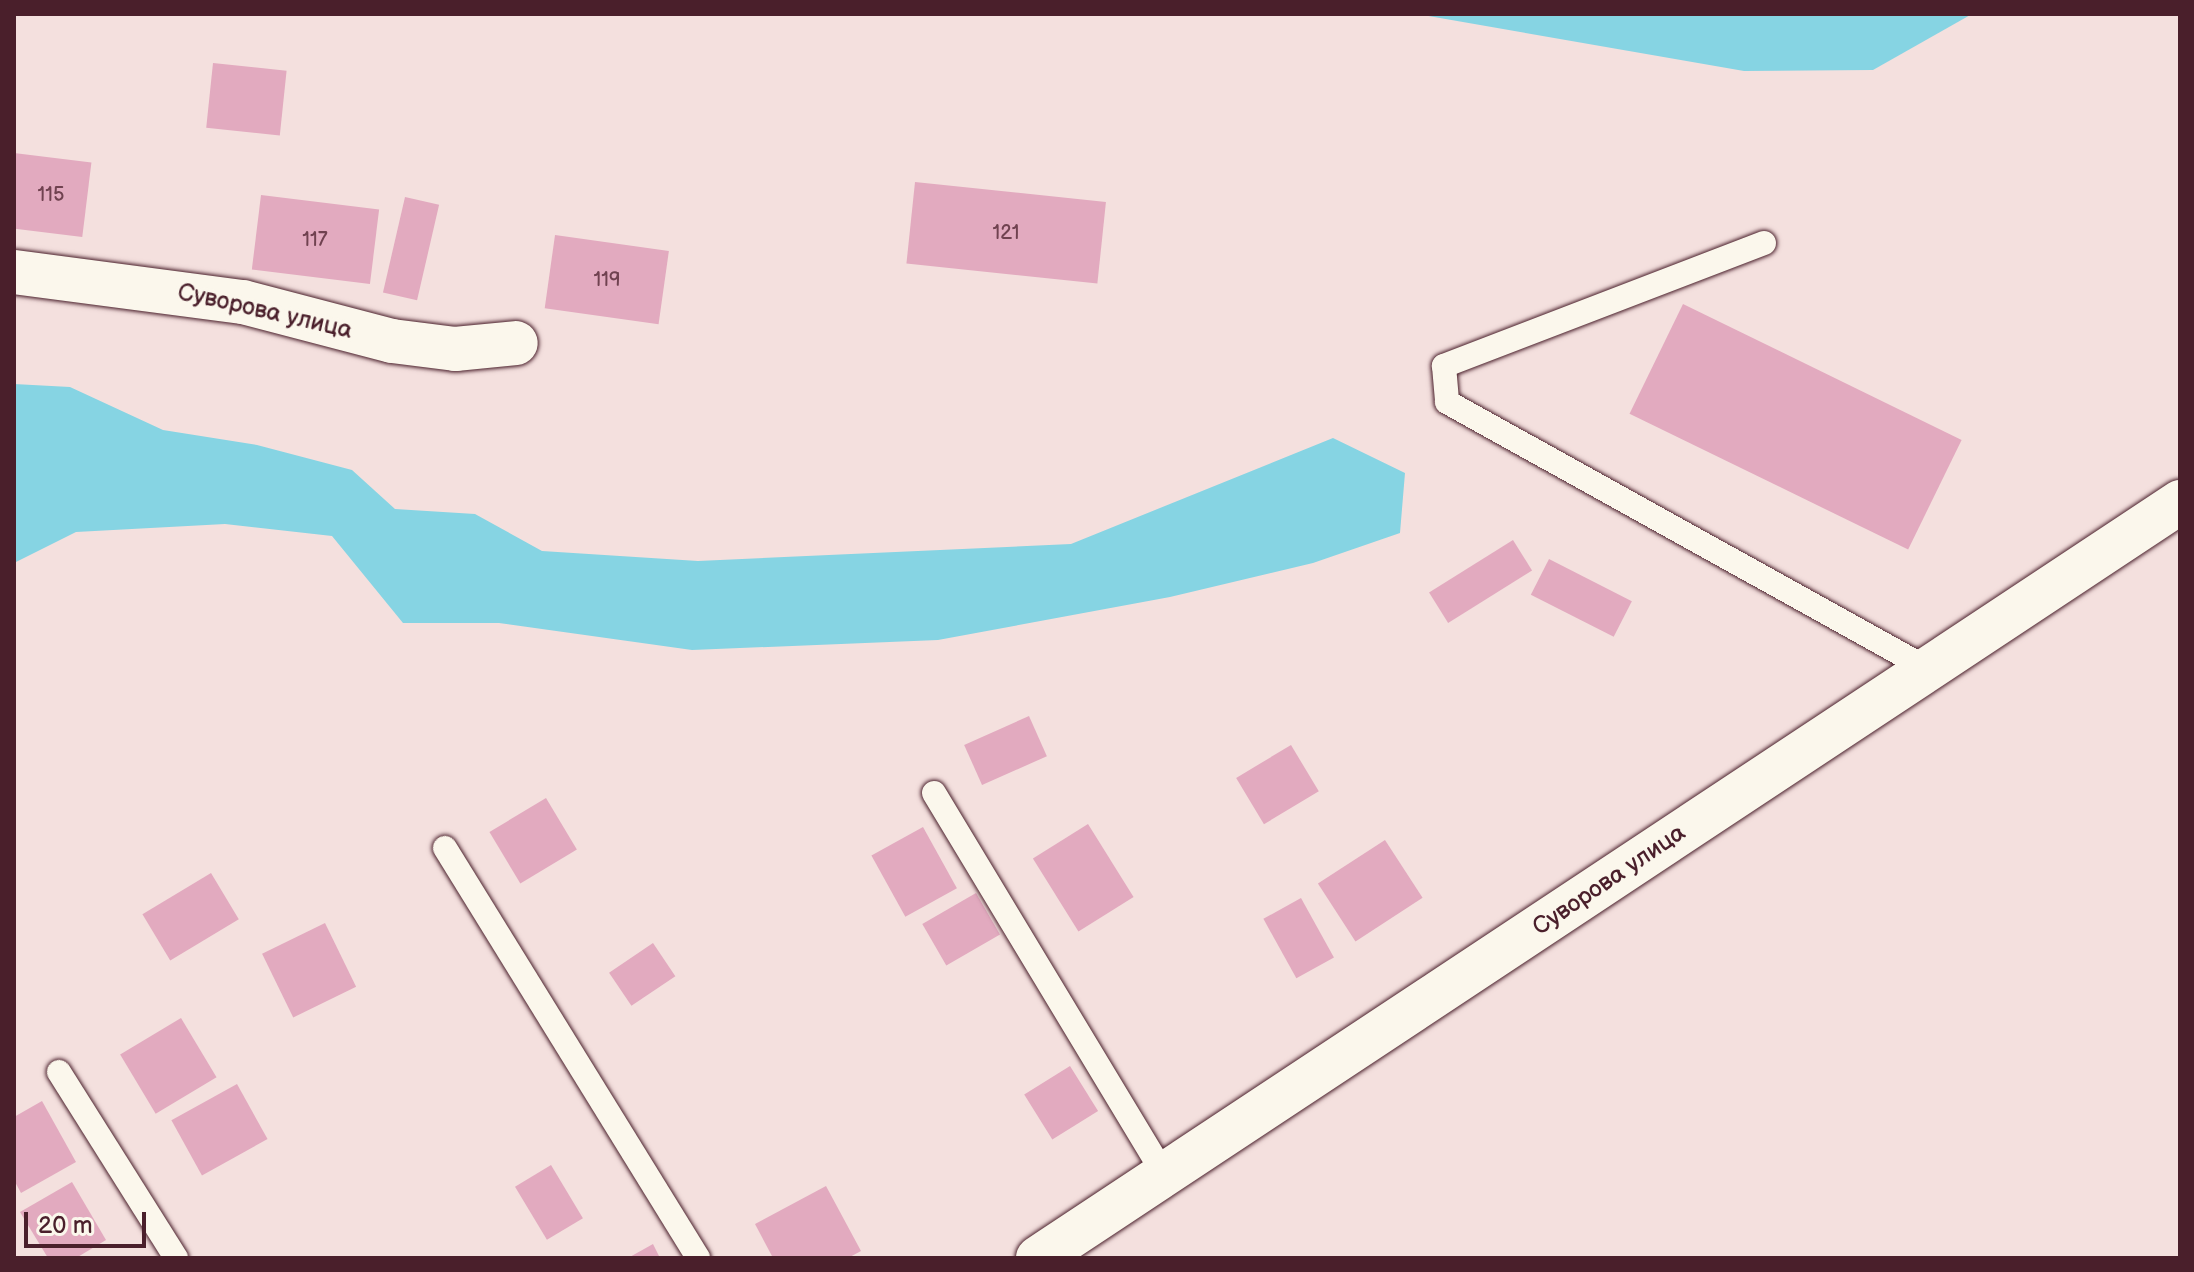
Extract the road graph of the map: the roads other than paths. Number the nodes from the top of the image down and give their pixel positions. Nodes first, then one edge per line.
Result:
1 (1764, 243) dead end
2 (14, 272) edge
3 (516, 343) dead end
4 (2180, 502) edge
5 (1928, 669) junction
6 (934, 793) dead end
7 (445, 848) dead end
8 (59, 1072) dead end
9 (1164, 1174) junction
10 (176, 1258) edge
11 (698, 1258) edge
12 (1038, 1258) edge

1 - 5 lane
2 - 3 street, Суворова улица
4 - 5 street, Суворова улица
5 - 9 street, Суворова улица
6 - 9 lane
7 - 11 lane
8 - 10 lane
9 - 12 street, Суворова улица

